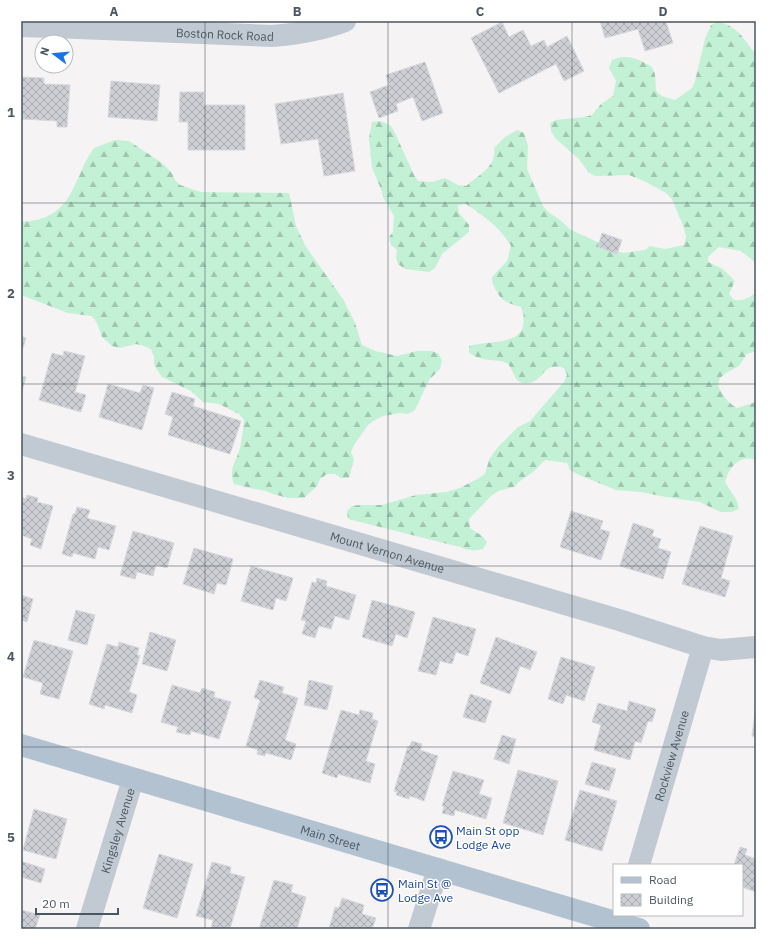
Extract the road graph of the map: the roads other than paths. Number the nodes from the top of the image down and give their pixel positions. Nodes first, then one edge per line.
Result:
1 (346, 21) edge
2 (79, 24) edge
3 (21, 26) edge
4 (21, 444) edge
5 (703, 647) junction
6 (756, 647) edge
7 (21, 746) edge
8 (133, 779) junction
9 (639, 864) edge
10 (438, 869) junction
11 (628, 923) edge
12 (87, 929) edge
13 (419, 929) edge

1 - 2 street, Boston Rock Road
2 - 3 street, Boston Rock Road
4 - 5 street, Mount Vernon Avenue
5 - 6 street, Mount Vernon Avenue
5 - 9 street, Rockview Avenue
7 - 8 main road, Main Street
8 - 10 main road, Main Street
8 - 12 street, Kingsley Avenue
10 - 11 main road, Main Street
10 - 13 street

